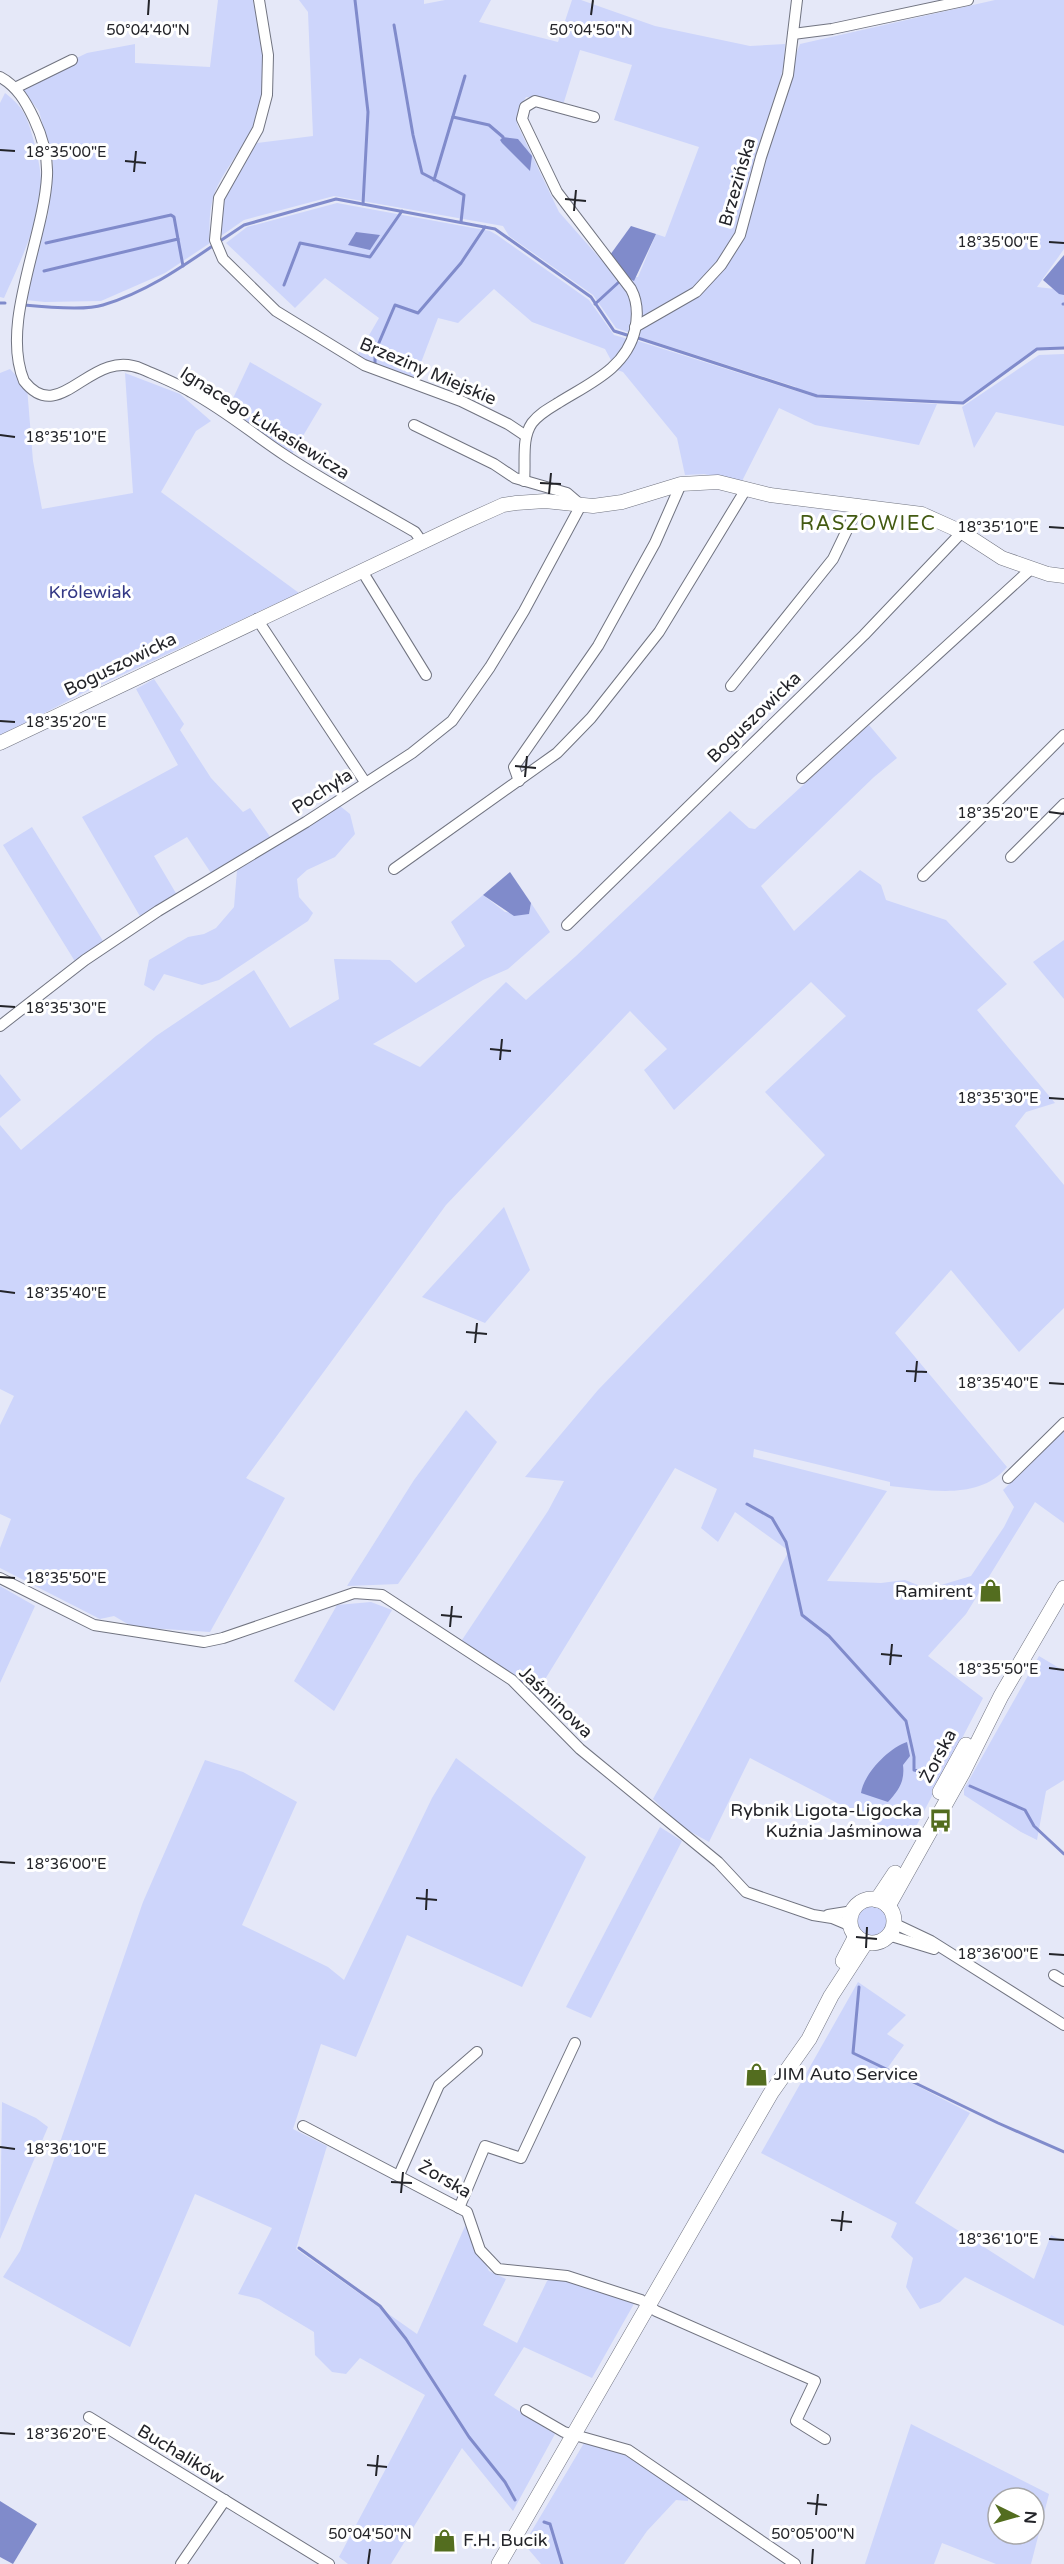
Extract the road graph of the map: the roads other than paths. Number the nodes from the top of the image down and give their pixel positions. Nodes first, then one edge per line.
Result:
1 (259, 0) edge
2 (797, 0) edge
3 (968, 0) edge
4 (793, 34) junction
5 (72, 60) dead end
6 (0, 77) edge
7 (15, 88) junction
8 (594, 117) dead end
9 (635, 327) junction
10 (414, 425) dead end
11 (526, 436) junction
12 (524, 481) junction
13 (681, 484) junction
14 (746, 489) junction
15 (581, 505) junction
16 (859, 506) junction
17 (962, 532) junction
18 (422, 542) junction
19 (1032, 568) junction
20 (362, 571) junction
21 (1064, 576) edge
22 (257, 619) junction
23 (426, 675) dead end
24 (731, 686) dead end
25 (1064, 735) edge
26 (0, 743) edge
27 (802, 778) dead end
28 (519, 781) junction
29 (365, 782) junction
30 (1064, 804) edge
31 (1011, 857) dead end
32 (394, 869) dead end
33 (922, 876) dead end
34 (567, 925) dead end
35 (0, 1026) edge
36 (1064, 1423) edge
37 (1008, 1478) dead end
38 (0, 1578) edge
39 (1064, 1588) edge
40 (882, 1903) junction
41 (856, 1929) junction
42 (891, 1929) junction
43 (1054, 1975) dead end
44 (1064, 1981) edge
45 (1064, 2025) edge
46 (575, 2043) dead end
47 (477, 2052) dead end
48 (303, 2126) dead end
49 (399, 2175) junction
50 (459, 2208) junction
51 (649, 2306) junction
52 (526, 2410) dead end
53 (89, 2417) dead end
54 (573, 2435) junction
55 (825, 2439) dead end
56 (225, 2500) junction
57 (181, 2564) edge
58 (329, 2564) edge
59 (500, 2564) edge
60 (795, 2564) edge

1 - 11 street, Brzeziny Miejskie
2 - 4 street, Brzezińska
3 - 4 street
4 - 9 street, Brzezińska
5 - 7 street
6 - 7 street, Ignacego Łukasiewicza
7 - 18 street, Ignacego Łukasiewicza
8 - 9 street
9 - 11 street
10 - 12 street
11 - 12 street
12 - 15 street
13 - 14 street, Boguszowicka
13 - 15 street, Boguszowicka
13 - 28 street
14 - 16 street, Boguszowicka
14 - 28 street
15 - 18 street, Boguszowicka
15 - 29 street, Pochyła
16 - 17 street, Boguszowicka
16 - 24 street
17 - 19 street, Boguszowicka
17 - 34 street, Boguszowicka
18 - 20 street, Boguszowicka
19 - 21 street, Boguszowicka
19 - 27 street
20 - 22 street, Boguszowicka
20 - 23 street
22 - 26 street, Boguszowicka
22 - 29 street
25 - 33 street
28 - 32 street
29 - 35 street, Pochyła
30 - 31 street
36 - 37 street
38 - 41 street, Jaśminowa
39 - 40 main road, Żorska
40 - 41 main road
40 - 42 main road
41 - 42 main road
41 - 51 main road
42 - 45 street
43 - 44 street
46 - 50 street
47 - 49 street
48 - 49 street, Żorska
49 - 50 street, Żorska
50 - 51 street, Żorska
51 - 54 main road
51 - 55 street, Żorska
52 - 54 street
53 - 56 street, Buchalików
54 - 59 main road
54 - 60 street
56 - 57 street, Buchalików
56 - 58 street, Buchalików

